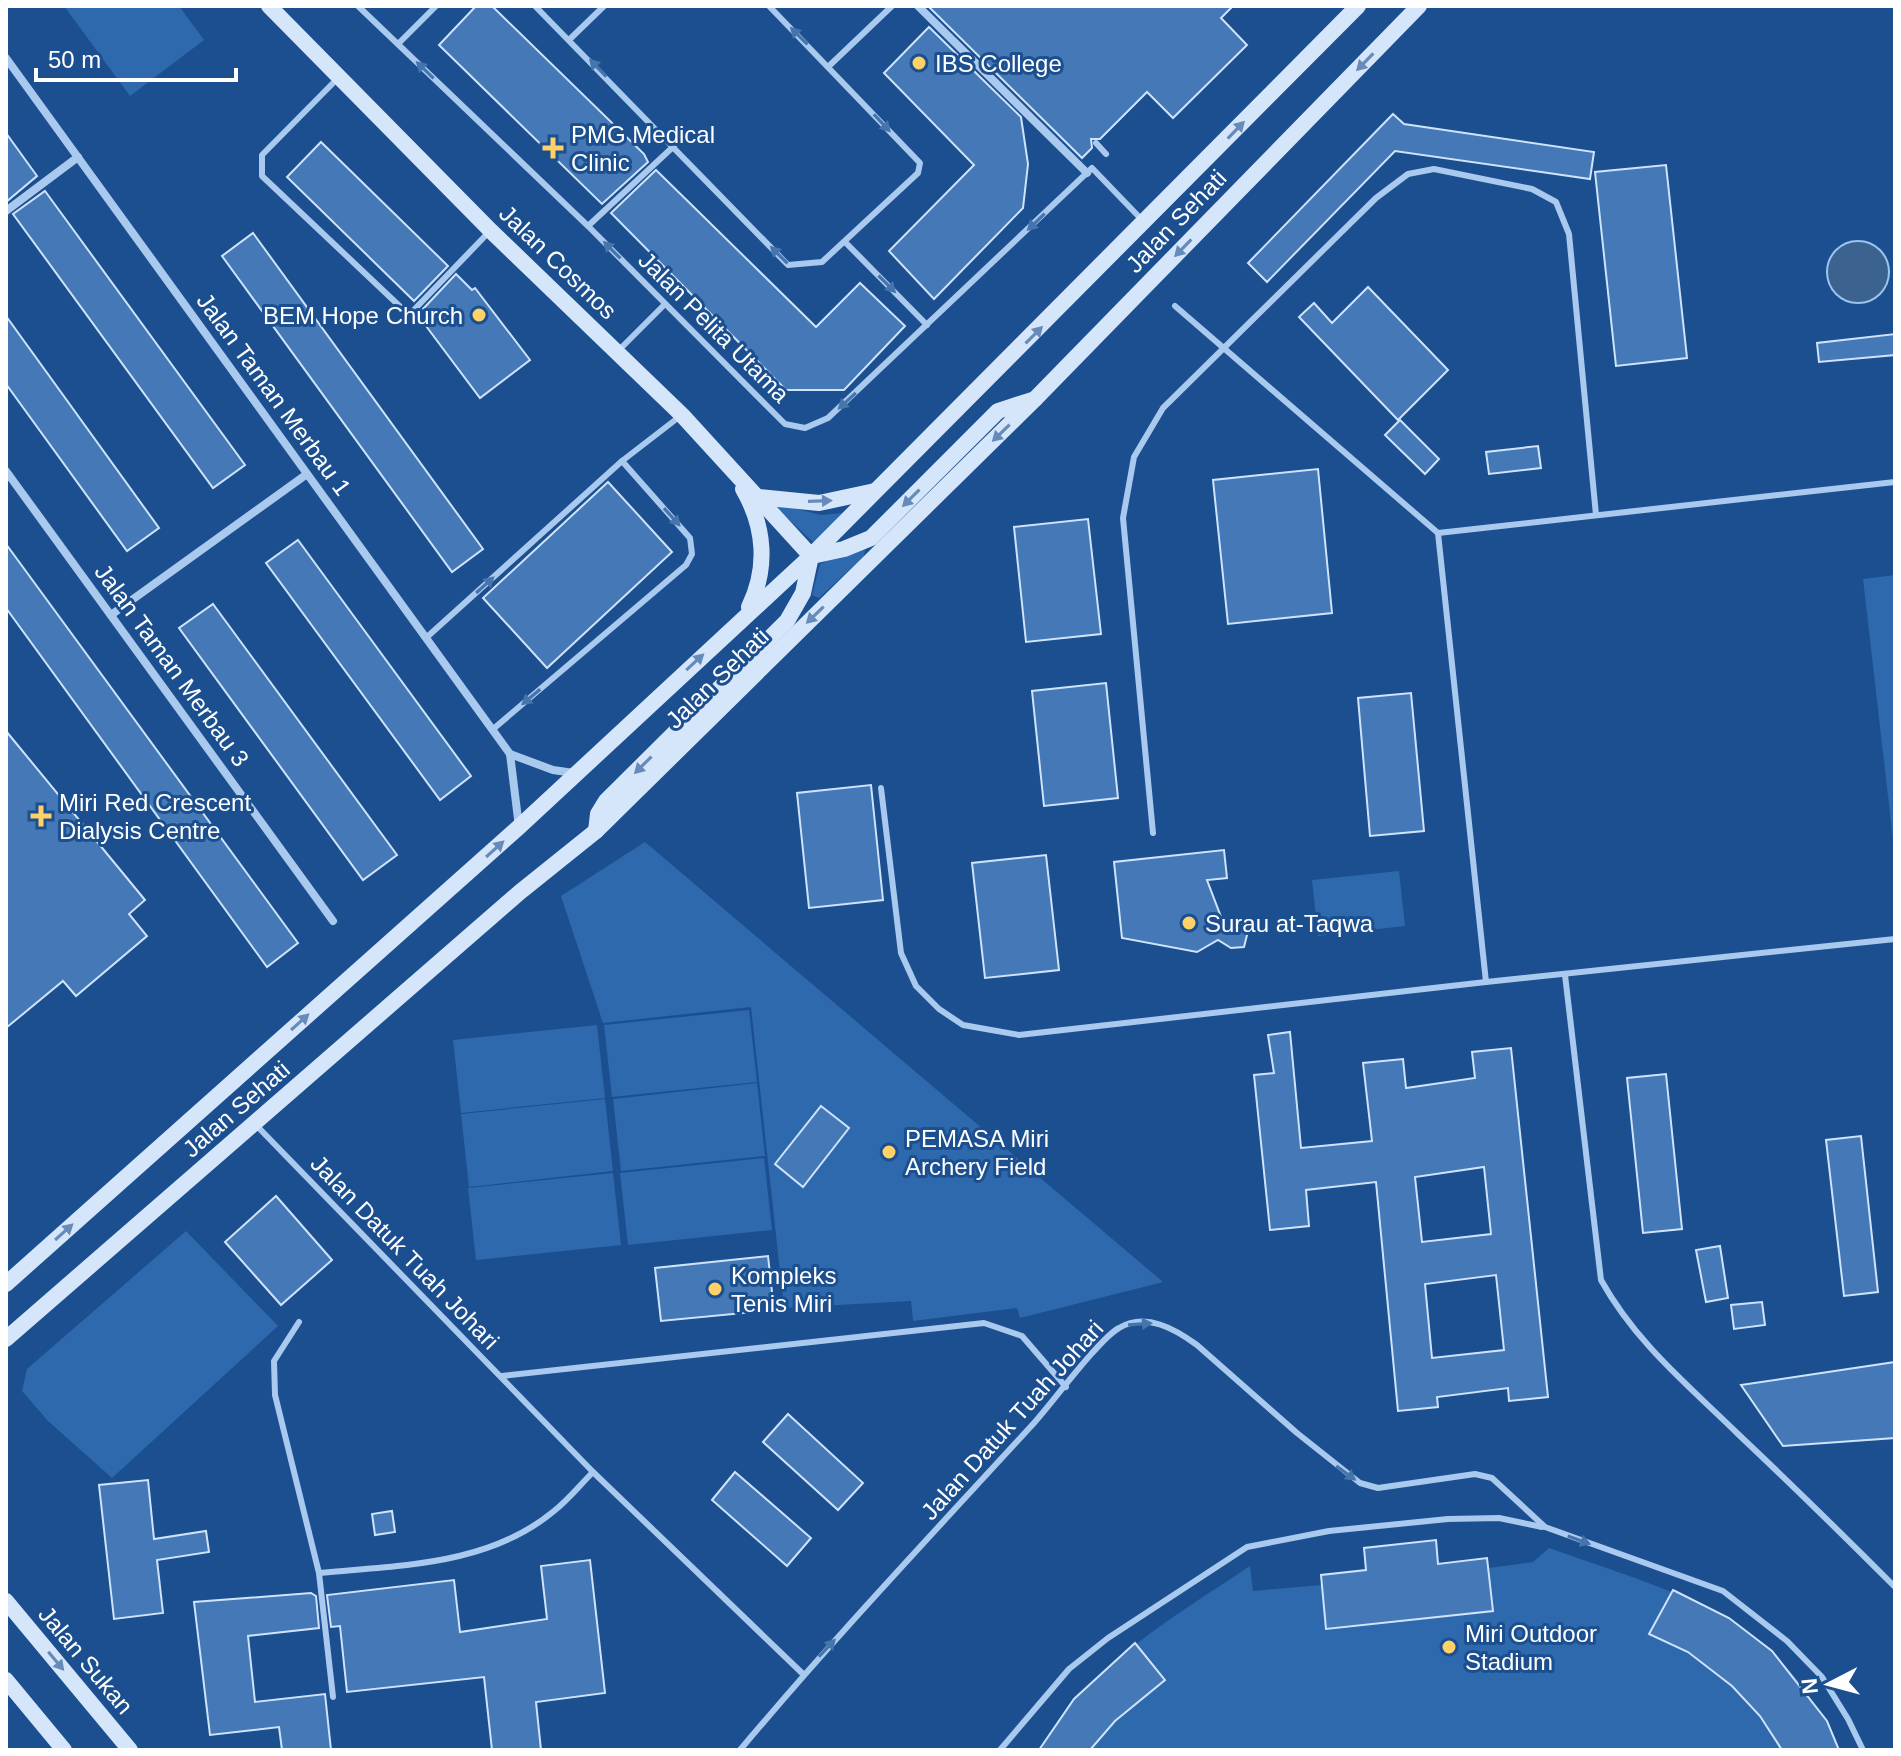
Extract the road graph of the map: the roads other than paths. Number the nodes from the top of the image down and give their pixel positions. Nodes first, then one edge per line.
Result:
1 (269, 6) edge
2 (358, 6) edge
3 (436, 6) edge
4 (535, 6) edge
5 (604, 6) edge
6 (769, 6) edge
7 (892, 6) edge
8 (918, 6) edge
9 (1357, 6) edge
10 (1419, 6) edge
11 (570, 39) junction
12 (398, 44) junction
13 (6, 58) edge
14 (829, 66) junction
15 (339, 77) junction
16 (1096, 143) dead end
17 (674, 146) junction
18 (1106, 154) dead end
19 (78, 157) junction
20 (1090, 171) junction
21 (6, 211) edge
22 (1145, 223) junction
23 (588, 226) junction
24 (491, 231) junction
25 (846, 243) junction
26 (665, 304) junction
27 (1175, 306) dead end
28 (927, 325) junction
29 (1223, 347) junction
30 (617, 352) junction
31 (1035, 399) junction
32 (682, 415) junction
33 (622, 461) junction
34 (6, 471) edge
35 (734, 472) junction
36 (307, 474) junction
37 (1895, 482) edge
38 (881, 489) junction
39 (758, 497) junction
40 (1596, 515) junction
41 (1438, 533) junction
42 (811, 556) junction
43 (111, 615) junction
44 (745, 616) junction
45 (427, 637) junction
46 (492, 730) junction
47 (510, 754) junction
48 (577, 773) junction
49 (881, 788) dead end
50 (519, 827) junction
51 (596, 831) junction
52 (1153, 833) dead end
53 (333, 921) dead end
54 (1895, 939) edge
55 (1565, 975) junction
56 (1486, 982) junction
57 (255, 1124) junction
58 (6, 1284) edge
59 (299, 1322) dead end
60 (6, 1339) edge
61 (502, 1376) junction
62 (1066, 1387) junction
63 (593, 1472) junction
64 (1545, 1527) junction
65 (319, 1573) junction
66 (1895, 1587) edge
67 (6, 1601) edge
68 (803, 1674) junction
69 (6, 1680) edge
70 (333, 1697) dead end
71 (64, 1750) edge
72 (130, 1750) edge
73 (740, 1750) edge
74 (1000, 1750) edge
75 (1863, 1750) edge

1 - 15 main road, Jalan Cosmos
2 - 12 lane, Jalan Pelita Utama
3 - 12 lane
4 - 11 lane
5 - 11 lane
14 -> 6 lane
7 - 14 lane
8 - 20 street
22 -> 9 main road, Jalan Sehati
10 -> 31 main road, Jalan Sehati
17 -> 11 lane
23 -> 12 lane, Jalan Pelita Utama
13 - 19 street, Jalan Taman Merbau 1
14 -> 25 lane
15 - 24 main road, Jalan Cosmos
15 - 24 lane
16 - 18 lane
17 - 23 lane
25 -> 17 lane
19 - 21 street
19 - 36 street, Jalan Taman Merbau 1
20 - 22 lane
20 -> 28 lane, Jalan Pelita Utama
38 -> 22 main road, Jalan Sehati
26 -> 23 lane, Jalan Pelita Utama
24 - 30 main road, Jalan Cosmos
25 -> 28 lane
28 -> 26 lane, Jalan Pelita Utama
26 - 30 lane
27 - 29 lane
29 - 40 lane
29 - 41 lane
29 - 52 lane
30 - 32 main road, Jalan Cosmos
31 -> 42 main road
31 -> 51 main road, Jalan Sehati
32 - 33 lane
32 - 35 main road, Jalan Cosmos
45 -> 33 lane
33 -> 46 lane
34 - 43 street, Jalan Taman Merbau 3
35 - 39 main road, Jalan Cosmos
35 - 44 main road
36 - 43 street
36 - 45 street, Jalan Taman Merbau 1
37 - 40 lane
39 -> 38 main road
38 - 42 main road, Jalan Sehati
39 - 42 main road, Jalan Cosmos
40 - 41 lane
41 - 56 lane
42 - 44 main road, Jalan Sehati
42 -> 51 main road
43 - 53 street, Jalan Taman Merbau 3
48 -> 44 main road, Jalan Sehati
45 - 46 street, Jalan Taman Merbau 1
46 - 47 street, Jalan Taman Merbau 1
47 - 48 street
47 - 50 street
48 - 50 main road, Jalan Sehati
49 - 56 lane
58 -> 50 main road, Jalan Sehati
51 - 57 main road, Jalan Sehati
54 - 55 lane
55 - 56 lane
55 - 66 lane
57 - 60 main road, Jalan Sehati
57 - 61 lane, Jalan Datuk Tuah Johari
59 - 65 lane
61 - 62 lane
61 - 63 lane, Jalan Datuk Tuah Johari
62 -> 64 lane, Jalan Datuk Tuah Johari
68 -> 62 lane, Jalan Datuk Tuah Johari
63 - 65 lane
63 - 68 lane, Jalan Datuk Tuah Johari
64 - 74 lane
64 -> 75 lane, Jalan Datuk Tuah Johari
65 - 70 lane
67 -> 72 main road, Jalan Sukan
68 - 73 lane, Jalan Datuk Tuah Johari
69 - 71 main road

